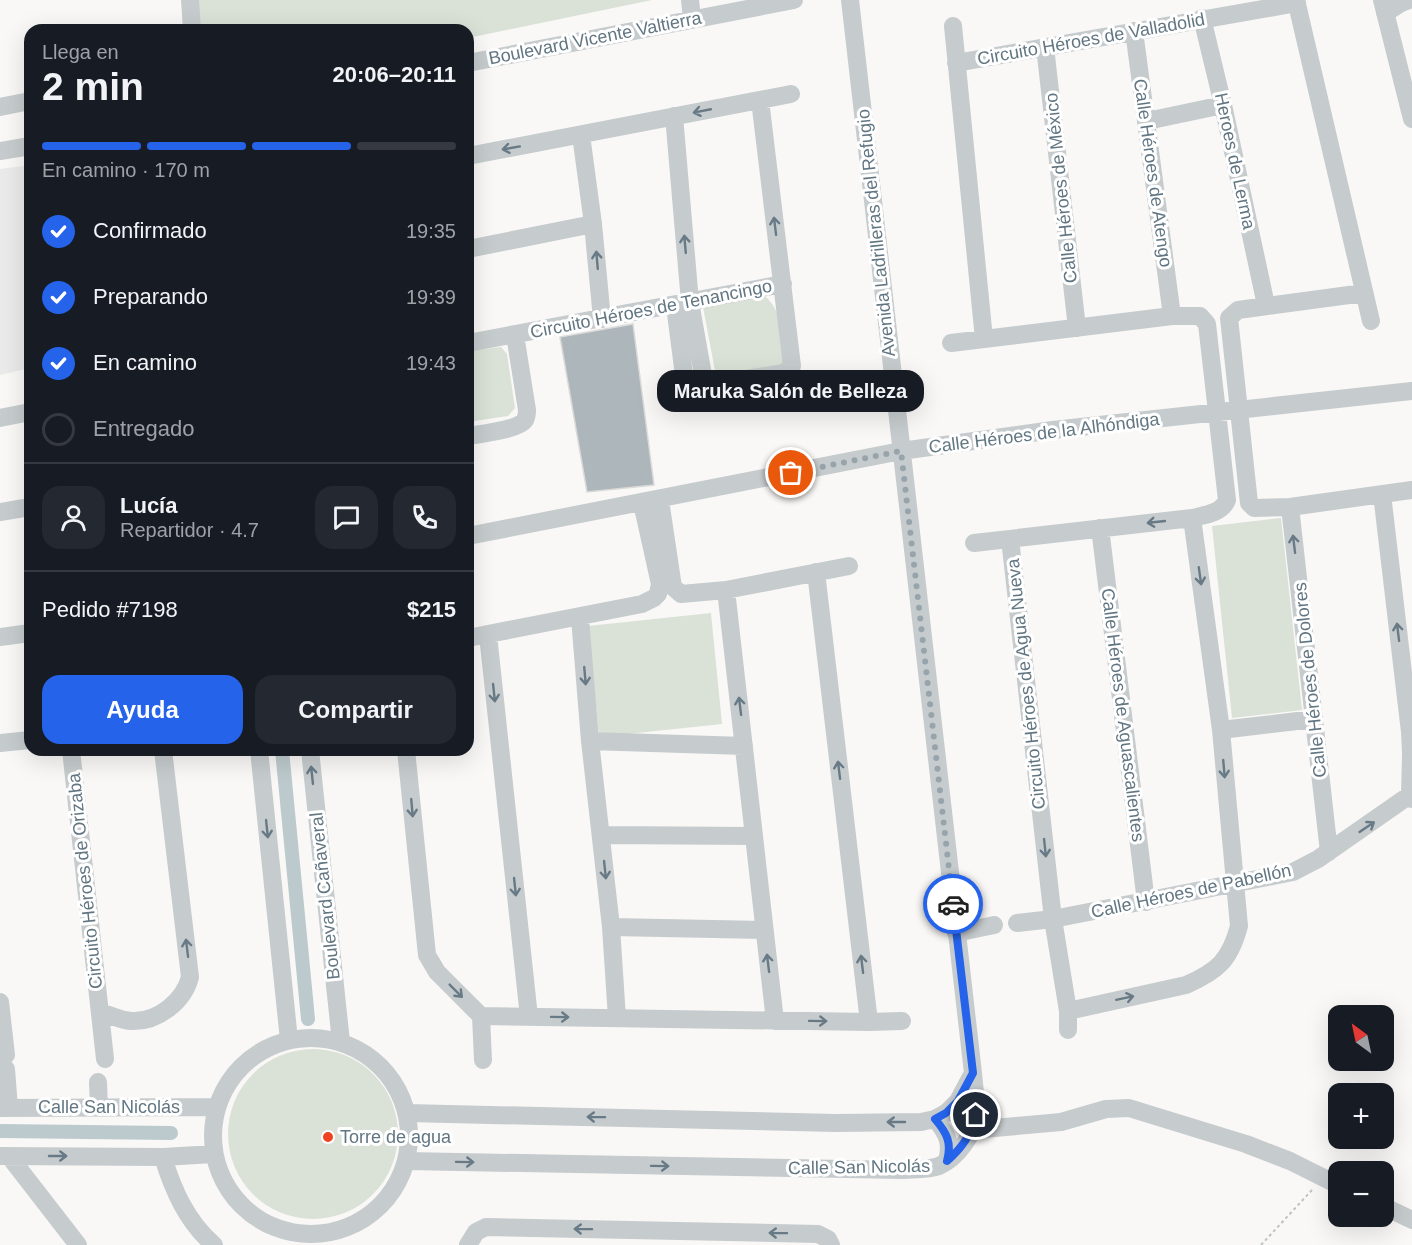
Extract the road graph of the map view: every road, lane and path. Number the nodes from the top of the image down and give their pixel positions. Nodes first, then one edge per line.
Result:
1 (190, 0) edge
2 (690, 0) edge
3 (794, 0) edge
4 (850, 0) edge
5 (1296, 1) edge
6 (1396, 3) edge
7 (714, 8) edge
8 (1202, 18) junction
9 (692, 19) junction
10 (192, 24) edge
11 (953, 26) dead end
12 (1134, 31) junction
13 (1045, 47) junction
14 (474, 62) edge
15 (956, 63) junction
16 (791, 94) dead end
17 (760, 100) junction
18 (24, 102) edge
19 (1223, 105) junction
20 (0, 107) edge
21 (674, 116) junction
22 (1412, 119) edge
23 (1147, 121) junction
24 (581, 135) junction
25 (24, 147) edge
26 (0, 151) edge
27 (474, 155) edge
28 (593, 224) junction
29 (474, 248) edge
30 (783, 284) junction
31 (1364, 293) junction
32 (682, 304) junction
33 (1266, 304) junction
34 (1172, 316) junction
35 (602, 318) junction
36 (1371, 321) dead end
37 (1077, 328) junction
38 (515, 335) junction
39 (984, 339) junction
40 (474, 342) edge
41 (951, 343) dead end
42 (1412, 391) edge
43 (1240, 410) junction
44 (1217, 411) junction
45 (24, 413) edge
46 (0, 418) edge
47 (474, 435) edge
48 (901, 451) junction
49 (1412, 490) edge
50 (1382, 494) junction
51 (651, 502) junction
52 (1290, 507) junction
53 (24, 508) edge
54 (0, 513) edge
55 (1192, 518) junction
56 (1100, 528) junction
57 (474, 535) edge
58 (1010, 539) junction
59 (974, 543) dead end
60 (849, 566) dead end
61 (816, 572) junction
62 (726, 590) junction
63 (580, 618) junction
64 (24, 634) edge
65 (488, 635) junction
66 (0, 637) edge
67 (474, 637) edge
68 (1314, 719) junction
69 (1221, 730) junction
70 (24, 741) edge
71 (590, 741) junction
72 (0, 743) edge
73 (744, 746) junction
74 (72, 756) edge
75 (164, 756) edge
76 (260, 756) edge
77 (311, 756) edge
78 (407, 756) edge
79 (1411, 797) edge
80 (601, 835) junction
81 (754, 836) junction
82 (1329, 852) junction
83 (1235, 884) junction
84 (1146, 902) junction
85 (1053, 919) junction
86 (1017, 923) dead end
87 (994, 926) dead end
88 (611, 927) junction
89 (764, 930) junction
90 (956, 933) junction
91 (0, 1002) edge
92 (0, 1009) edge
93 (1068, 1011) junction
94 (100, 1012) junction
95 (481, 1016) junction
96 (529, 1017) junction
97 (617, 1018) junction
98 (775, 1021) junction
99 (902, 1021) dead end
100 (869, 1022) junction
101 (1068, 1030) dead end
102 (289, 1040) junction
103 (341, 1042) junction
104 (105, 1059) dead end
105 (483, 1060) dead end
106 (973, 1073) junction
107 (98, 1082) dead end
108 (217, 1107) junction
109 (4, 1108) edge
110 (99, 1108) junction
111 (407, 1113) junction
112 (935, 1119) junction
113 (972, 1130) junction
114 (214, 1154) junction
115 (5, 1156) edge
116 (163, 1157) junction
117 (406, 1161) junction
118 (947, 1161) junction
119 (1328, 1180) edge
120 (1328, 1183) edge
121 (1394, 1211) edge
122 (1412, 1220) edge
123 (275, 1237) edge
124 (328, 1239) edge
125 (78, 1245) edge
126 (214, 1245) edge
127 (468, 1245) edge
128 (831, 1245) edge
129 (1261, 1245) edge

1 - 10 street
2 - 9 street
3 - 7 street, Boulevard Vicente Valtierra
4 - 48 street, Avenida Ladrilleras del Refugio
5 - 8 street, Circuito Héroes de Valladolid
5 - 31 street, Circuito Héroes de Valladolid
6 - 22 street
7 - 9 street, Boulevard Vicente Valtierra
8 - 12 street, Circuito Héroes de Valladolid
8 - 19 street, Heroes de Lerma
9 - 14 street, Boulevard Vicente Valtierra
11 - 15 street, Circuito Héroes de Valladolid
12 - 13 street, Circuito Héroes de Valladolid
12 - 23 street, Calle Héroes de Atengo
13 - 15 street, Circuito Héroes de Valladolid
13 - 37 street, Calle Héroes de México
15 - 39 street, Circuito Héroes de Valladolid
16 - 17 street
17 -> 21 street
30 -> 17 street, Circuito Héroes de Tenancingo
18 - 20 street
19 - 23 street
19 - 33 street, Heroes de Lerma
21 - 24 street
32 -> 21 street
23 - 34 street, Calle Héroes de Atengo
24 -> 27 street
24 - 28 street
25 - 26 street
28 - 29 street
35 -> 28 street
30 - 32 street, Circuito Héroes de Tenancingo
30 - 32 street
31 - 33 street
31 - 36 street, Circuito Héroes de Valladolid
32 - 35 street, Circuito Héroes de Tenancingo
33 - 43 street
34 - 37 street
34 - 44 street
35 - 38 street, Circuito Héroes de Tenancingo
37 - 39 street
38 - 40 street, Circuito Héroes de Tenancingo
38 - 47 street, Circuito Héroes de Tenancingo
39 - 41 street
42 - 43 street, Calle Héroes de la Alhóndiga
43 - 44 street, Calle Héroes de la Alhóndiga
43 - 52 street
44 - 48 street, Calle Héroes de la Alhóndiga
44 - 55 street, Circuito Héroes de Agua Nueva
45 - 46 street
48 - 51 street, Calle Héroes de la Alhóndiga
48 - 90 street, Avenida Ladrilleras del Refugio
49 - 50 street
50 - 52 street
79 -> 50 street
51 - 57 street, Calle Héroes de la Alhóndiga
51 - 62 street
51 - 63 street
68 -> 52 street, Calle Héroes de Dolores
53 - 54 street
55 -> 56 street, Circuito Héroes de Agua Nueva
55 -> 69 street
56 - 58 street, Circuito Héroes de Agua Nueva
56 - 84 street, Calle Héroes de Aguascalientes
58 - 59 street
58 -> 85 street, Circuito Héroes de Agua Nueva
60 - 61 street
61 - 62 street
100 -> 61 street
73 -> 62 street
63 - 65 street
63 -> 71 street
64 - 66 street
65 - 67 street
65 -> 96 street
68 - 69 street
68 - 82 street, Calle Héroes de Dolores
69 -> 83 street
70 - 72 street
71 - 73 street
71 - 80 street
73 - 81 street
74 - 94 street, Circuito Héroes de Orizaba
94 -> 75 street, Circuito Héroes de Orizaba
76 -> 102 street
103 -> 77 street, Boulevard Cañaveral
78 -> 95 street
82 -> 79 street, Calle Héroes de Pabellón
80 - 81 street
80 -> 88 street
81 - 89 street
82 - 83 street, Calle Héroes de Pabellón
83 - 84 street, Calle Héroes de Pabellón
93 -> 83 street
84 - 85 street, Calle Héroes de Pabellón
85 - 86 street, Calle Héroes de Pabellón
85 - 93 street, Circuito Héroes de Agua Nueva
87 - 90 street
88 - 89 street
88 - 97 street
98 -> 89 street
90 - 106 street, Avenida Ladrilleras del Refugio
91 - 92 street
92 - 109 street
93 - 101 street, Circuito Héroes de Agua Nueva
94 - 104 street, Circuito Héroes de Orizaba
95 - 96 street
95 - 105 street
96 -> 97 street
97 - 98 street
98 -> 100 street
99 - 100 street
102 - 103 street
102 - 108 street
103 - 111 street
106 - 112 street
106 - 113 street, Calle San Nicolás
107 - 110 street
108 - 110 street, Calle San Nicolás
108 - 114 street
109 - 110 street, Calle San Nicolás
112 -> 111 street
111 - 117 street
112 - 118 street
113 - 118 street, Calle San Nicolás
113 - 119 street
114 - 116 street
114 - 123 street
115 -> 116 street
115 - 125 street
116 - 126 street
117 -> 118 street, Calle San Nicolás
117 - 124 street
120 - 129 path
121 - 122 street
123 - 124 street
128 -> 127 street

